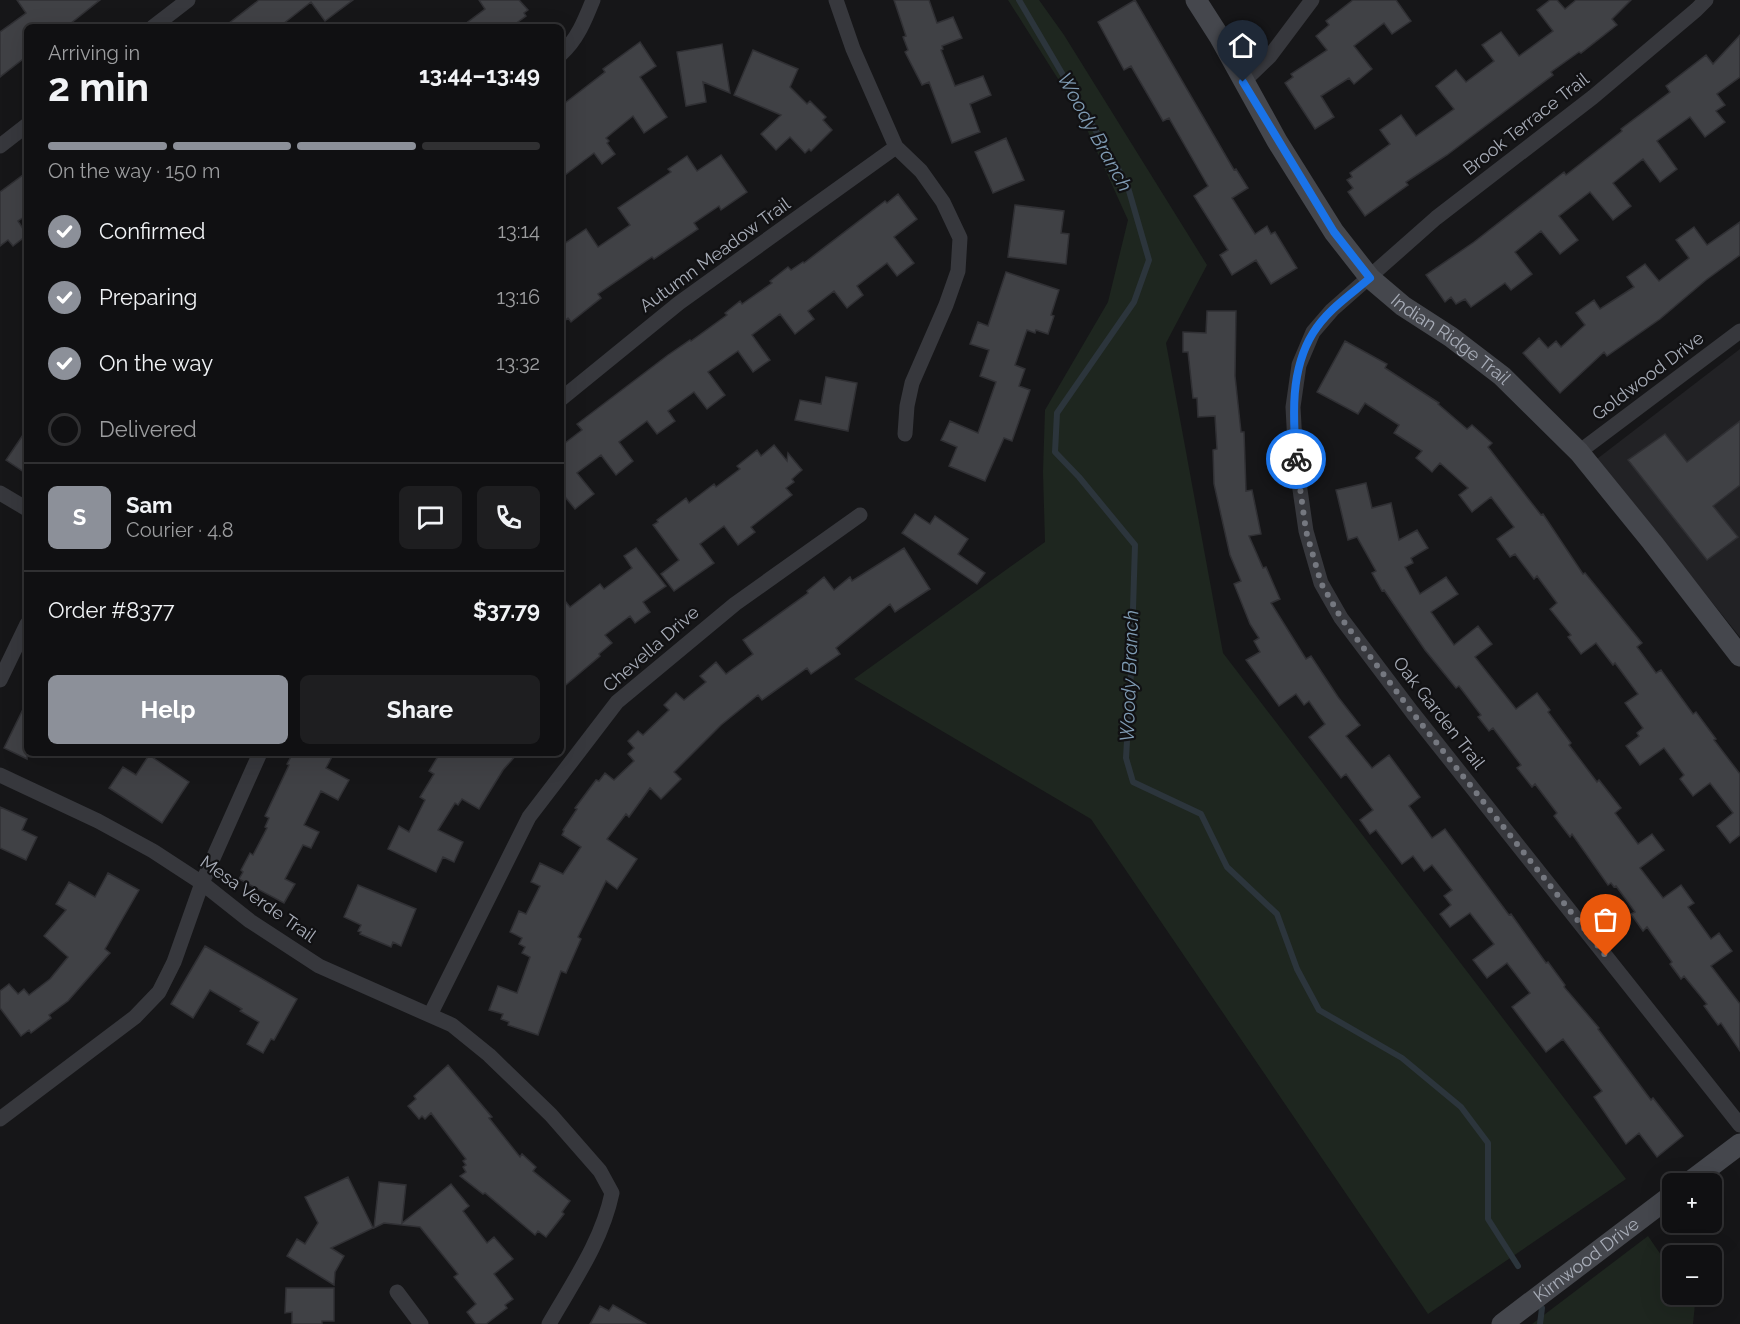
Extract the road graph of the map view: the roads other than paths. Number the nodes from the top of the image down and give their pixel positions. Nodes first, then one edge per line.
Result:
1 (188, 0) edge
2 (593, 0) edge
3 (836, 0) edge
4 (1196, 0) edge
5 (1312, 0) edge
6 (1706, 0) edge
7 (157, 24) edge
8 (564, 52) edge
9 (1243, 82) junction
10 (24, 127) edge
11 (0, 146) edge
12 (897, 147) junction
13 (1370, 278) junction
14 (1740, 331) edge
15 (564, 397) edge
16 (905, 434) dead end
17 (1579, 452) junction
18 (0, 493) edge
19 (24, 507) edge
20 (860, 515) dead end
21 (24, 630) edge
22 (1740, 656) edge
23 (0, 680) edge
24 (259, 756) edge
25 (0, 775) edge
26 (202, 883) junction
27 (430, 1015) junction
28 (0, 1119) edge
29 (1740, 1125) edge
30 (1740, 1144) edge
31 (1702, 1173) edge
32 (1662, 1203) edge
33 (397, 1292) dead end
34 (421, 1324) edge
35 (549, 1324) edge
36 (1502, 1324) edge

1 - 7 street
2 - 8 street
3 - 12 street
4 - 9 street, Indian Ridge Trail
5 - 9 street
6 - 13 street, Brook Terrace Trail
9 - 13 street, Indian Ridge Trail
10 - 11 street
12 - 15 street, Autumn Meadow Trail
12 - 16 street
13 - 17 street, Indian Ridge Trail
13 - 29 street, Oak Garden Trail
14 - 17 street, Goldwood Drive
17 - 22 street, Indian Ridge Trail
18 - 19 street
20 - 27 street, Chevella Drive
21 - 23 street
24 - 26 street
25 - 26 street, Mesa Verde Trail
26 - 27 street, Mesa Verde Trail
26 - 28 street
27 - 35 street, Mesa Verde Trail
30 - 31 street
32 - 36 street, Kirnwood Drive
33 - 34 street

